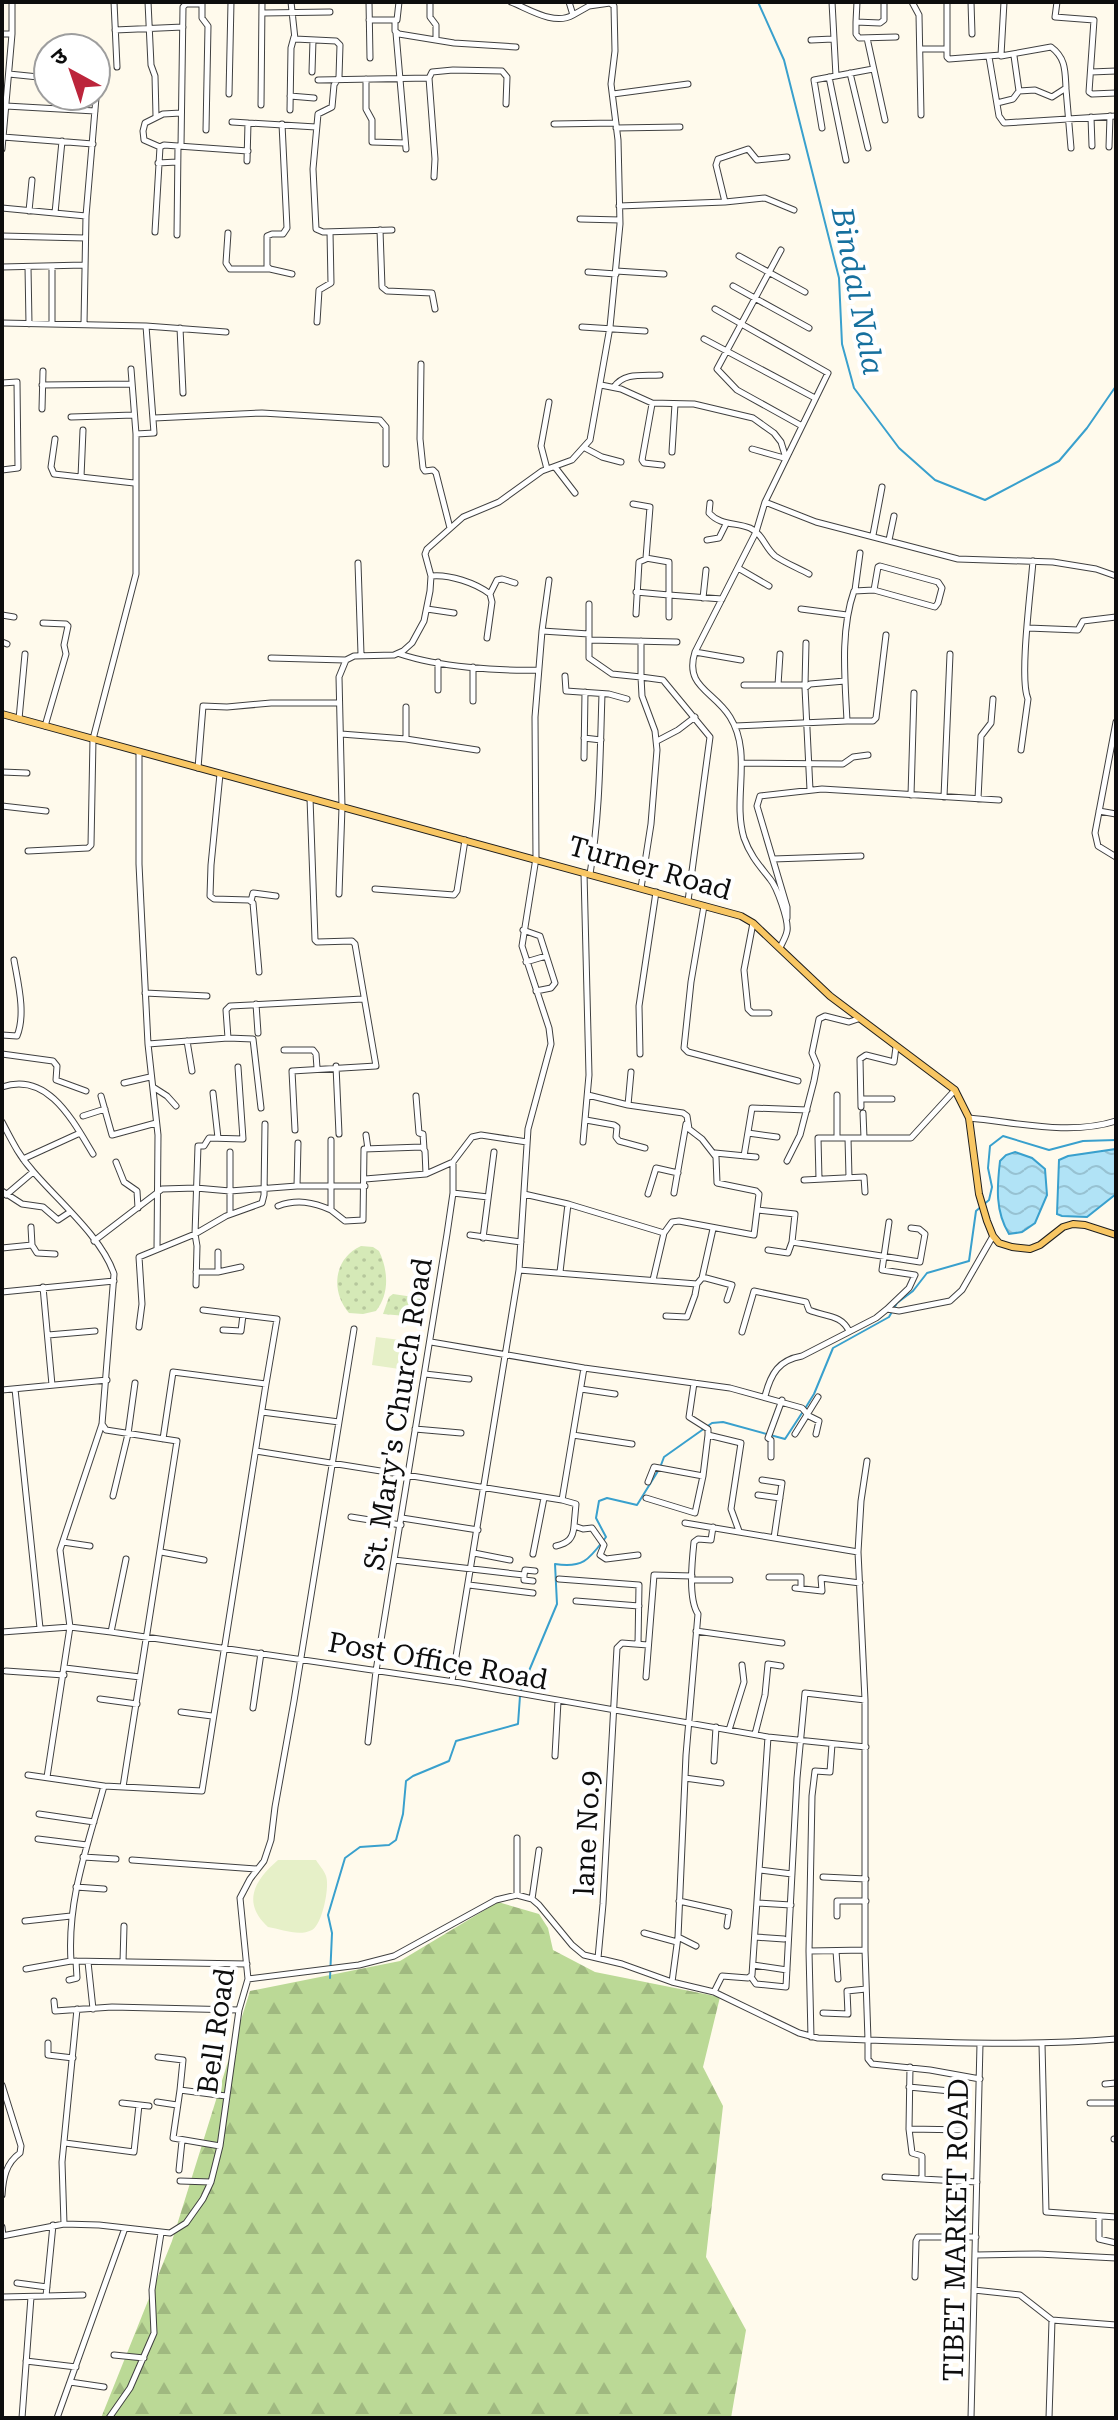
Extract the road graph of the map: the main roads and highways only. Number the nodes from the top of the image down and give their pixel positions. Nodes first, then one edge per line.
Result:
1 (2, 714) edge
2 (1116, 1235) edge

1 - 2 main road, Turner Road

